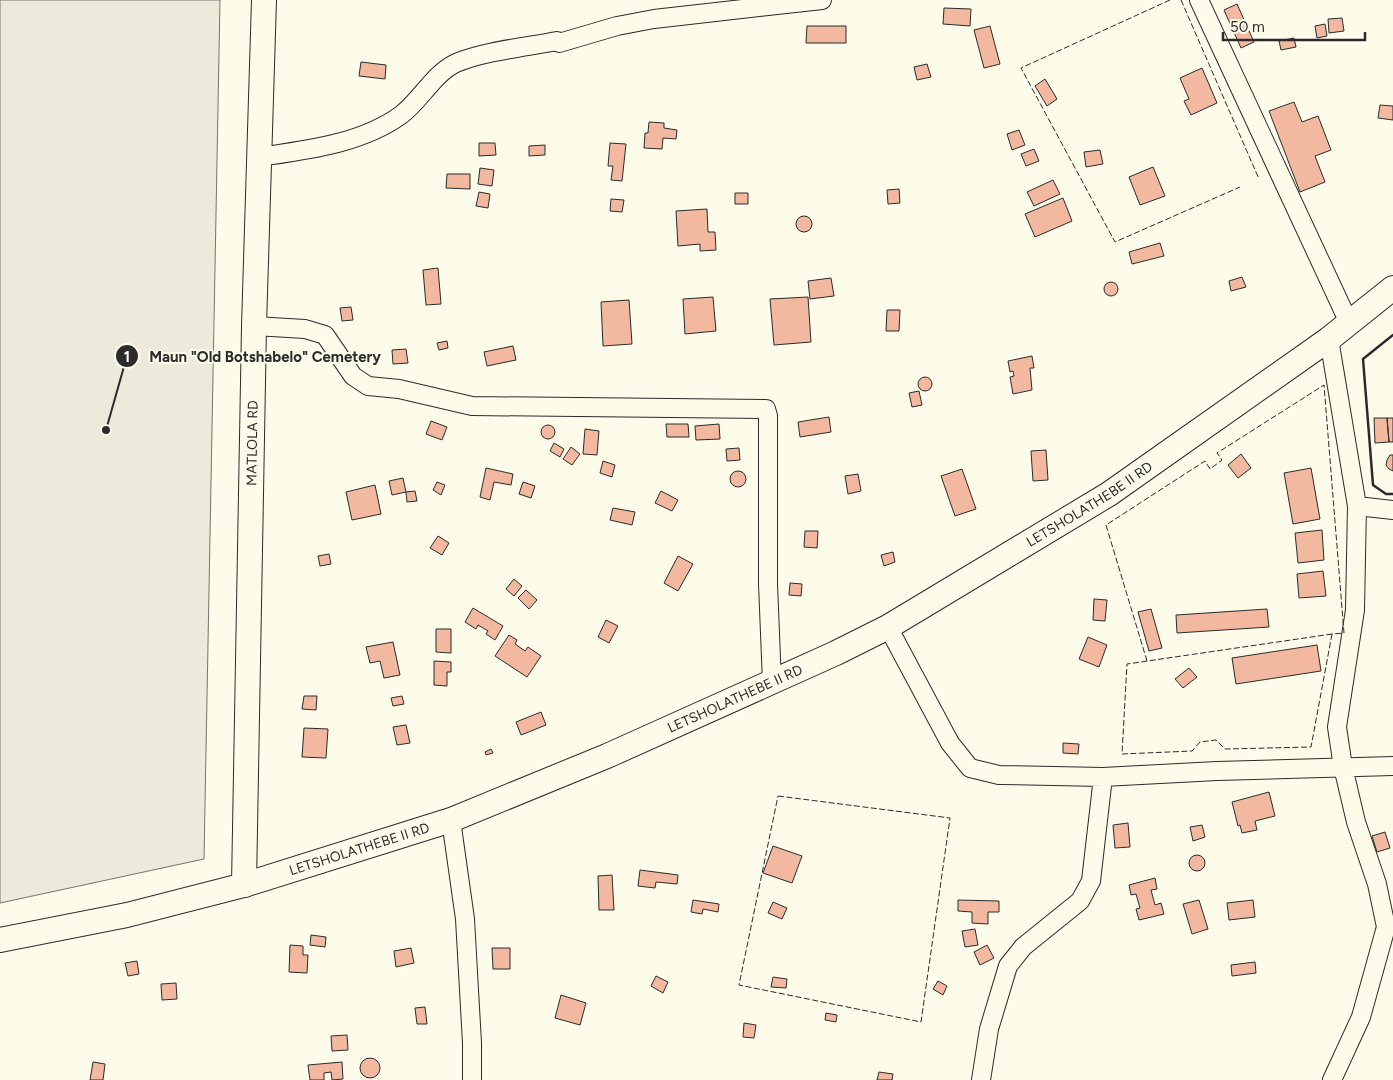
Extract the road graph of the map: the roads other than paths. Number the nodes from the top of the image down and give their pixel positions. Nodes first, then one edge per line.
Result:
1 (264, 0) edge
2 (822, 0) edge
3 (1199, 0) edge
4 (259, 157) junction
5 (1393, 288) edge
6 (1349, 323) junction
7 (254, 326) junction
8 (1329, 339) junction
9 (1357, 506) junction
10 (1393, 510) edge
11 (888, 627) junction
12 (772, 683) junction
13 (1393, 766) edge
14 (1343, 767) junction
15 (1103, 777) junction
16 (451, 820) junction
17 (244, 885) junction
18 (0, 940) edge
19 (472, 1080) edge
20 (981, 1080) edge
21 (1332, 1080) edge

1 - 4 street, MATLOLA RD
2 - 4 street
3 - 6 street
4 - 7 street, MATLOLA RD
5 - 6 street, LETSHOLATHEBE II RD
6 - 8 street, LETSHOLATHEBE II RD
7 - 12 street
7 - 17 street, MATLOLA RD
8 - 9 street
8 - 11 street, LETSHOLATHEBE II RD
9 - 10 street
9 - 14 street
11 - 12 street, LETSHOLATHEBE II RD
11 - 15 street
12 - 16 street, LETSHOLATHEBE II RD
13 - 14 street
14 - 15 street
14 - 21 street
15 - 20 street
16 - 17 street, LETSHOLATHEBE II RD
16 - 19 street
17 - 18 street, LETSHOLATHEBE II RD

